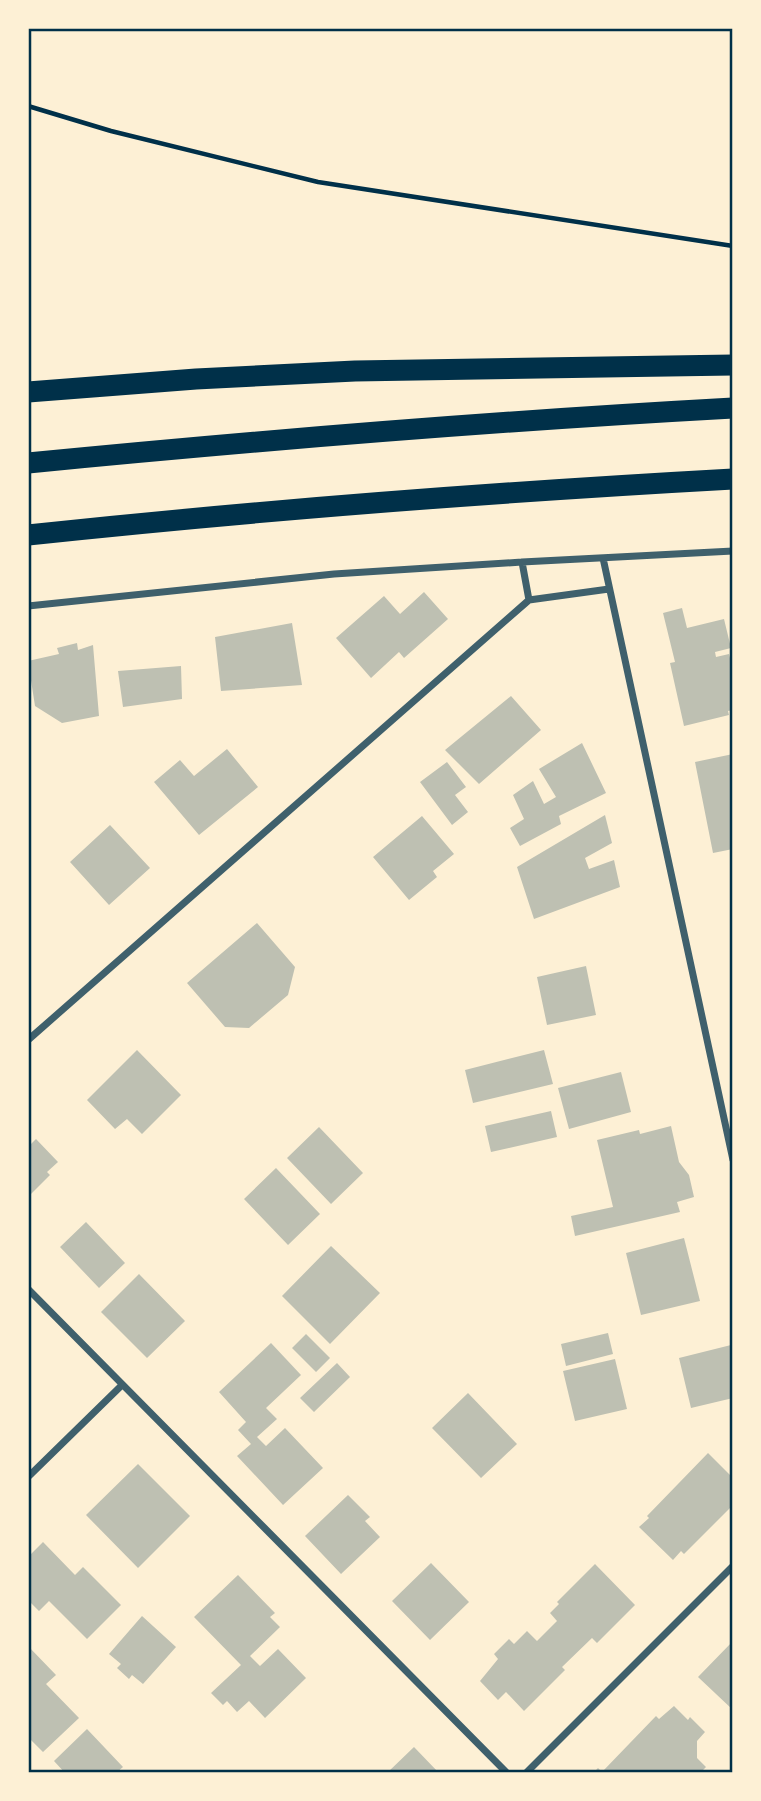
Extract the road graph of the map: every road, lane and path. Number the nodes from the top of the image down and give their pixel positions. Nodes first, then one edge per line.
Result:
1 (28, 107) edge
2 (733, 246) edge
3 (733, 365) edge
4 (28, 393) edge
5 (733, 408) edge
6 (28, 463) edge
7 (733, 480) edge
8 (28, 535) edge
9 (733, 551) edge
10 (603, 558) junction
11 (522, 562) junction
12 (609, 589) junction
13 (529, 600) junction
14 (28, 606) edge
15 (28, 1040) edge
16 (733, 1160) edge
17 (28, 1289) edge
18 (121, 1386) junction
19 (28, 1477) edge
20 (733, 1566) edge
21 (508, 1773) edge
22 (526, 1773) edge

1 - 2 path
3 - 4 highway
5 - 6 highway
7 - 8 highway
9 - 10 street
10 - 11 street
10 - 12 street
11 - 13 street
11 - 14 street
12 - 13 street
12 - 16 street
13 - 15 street
17 - 18 street
18 - 19 street
18 - 21 street
20 - 22 street

